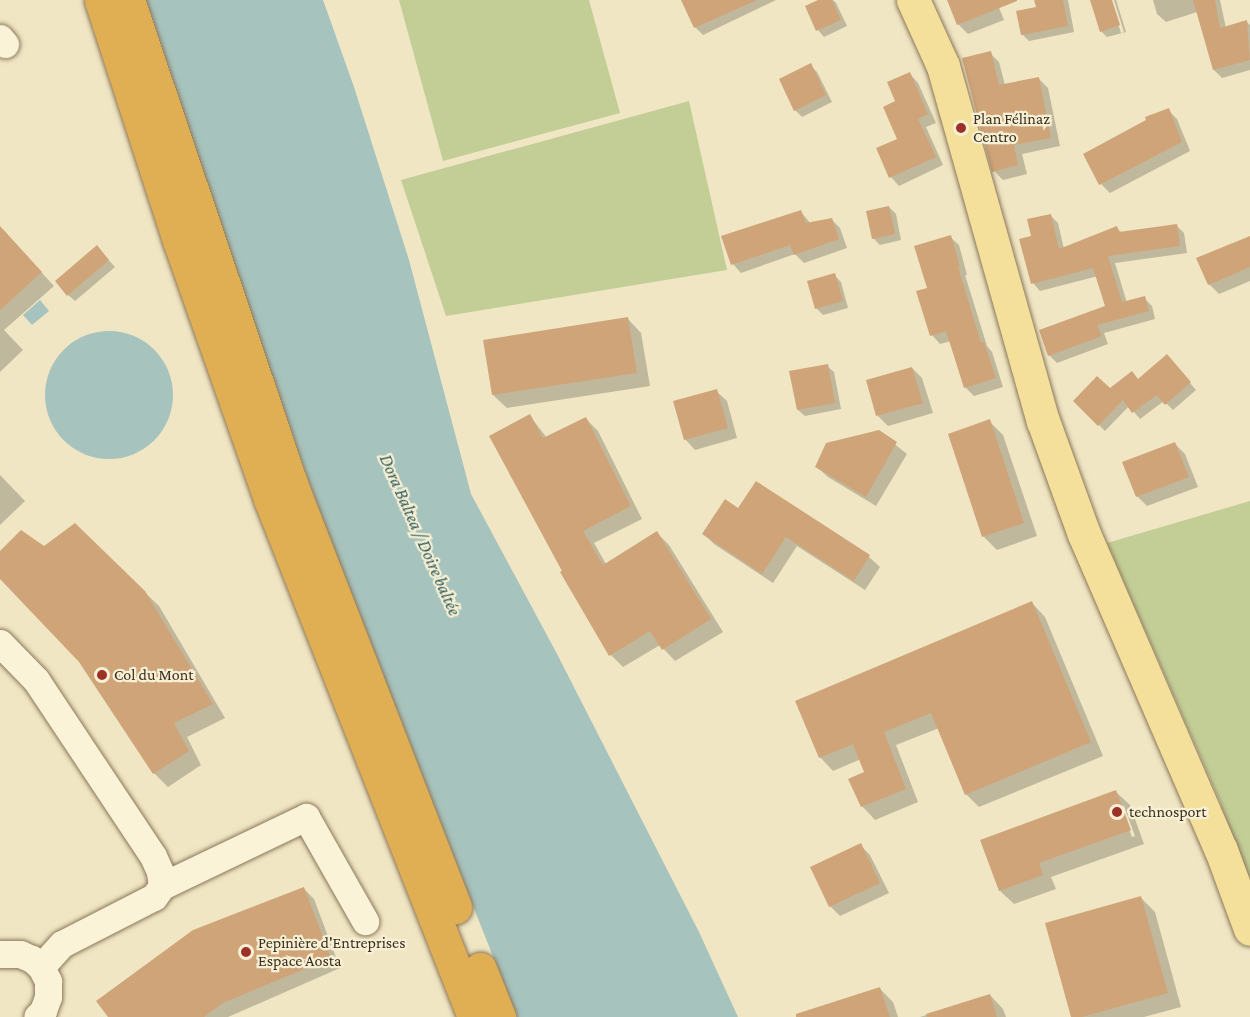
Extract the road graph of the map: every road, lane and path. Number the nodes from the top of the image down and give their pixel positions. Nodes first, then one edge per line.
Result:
1 (101, 0) edge
2 (128, 0) edge
3 (913, 0) edge
4 (0, 643) edge
5 (162, 886) junction
6 (365, 921) dead end
7 (1250, 929) edge
8 (0, 954) edge
9 (41, 967) junction
10 (37, 1017) edge
11 (474, 1017) edge
12 (499, 1017) edge

1 - 11 highway
2 - 12 highway
3 - 7 main road
4 - 5 street
5 - 6 street
5 - 9 street
8 - 9 street
9 - 10 street

